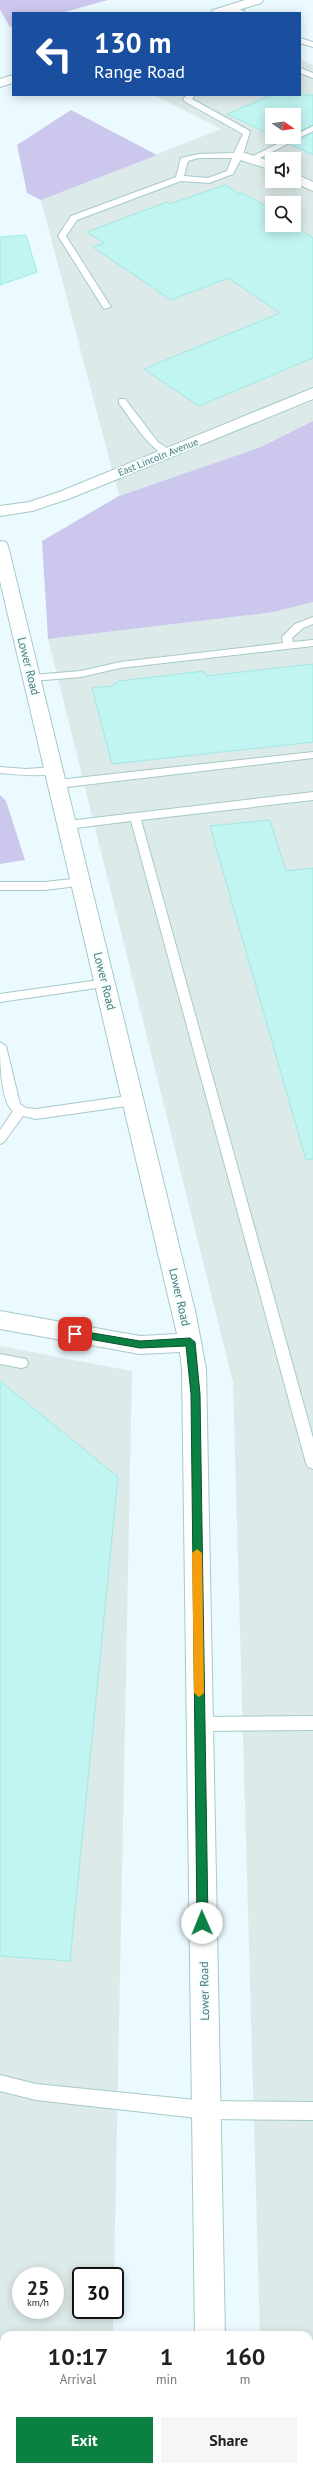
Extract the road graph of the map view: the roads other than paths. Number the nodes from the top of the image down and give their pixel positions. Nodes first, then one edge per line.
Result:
1 (257, 0) edge
2 (237, 7) edge
3 (220, 12) edge
4 (301, 40) edge
5 (313, 45) edge
6 (301, 70) edge
7 (313, 76) edge
8 (12, 79) edge
9 (0, 83) edge
10 (190, 96) edge
11 (313, 128) edge
12 (245, 157) junction
13 (265, 164) edge
14 (180, 178) junction
15 (301, 181) edge
16 (313, 187) edge
17 (107, 307) dead end
18 (313, 393) edge
19 (122, 401) dead end
20 (168, 453) junction
21 (0, 511) edge
22 (2, 556) edge
23 (313, 620) edge
24 (313, 644) edge
25 (288, 646) junction
26 (32, 678) junction
27 (313, 755) edge
28 (0, 770) edge
29 (56, 777) junction
30 (313, 796) edge
31 (135, 816) junction
32 (68, 825) junction
33 (81, 882) junction
34 (0, 886) edge
35 (106, 983) junction
36 (0, 998) edge
37 (0, 1046) edge
38 (134, 1100) junction
39 (20, 1111) junction
40 (0, 1139) edge
41 (0, 1320) edge
42 (190, 1342) junction
43 (0, 1359) edge
44 (21, 1363) dead end
45 (313, 1463) edge
46 (313, 1723) edge
47 (199, 1724) junction
48 (0, 2083) edge
49 (206, 2110) junction
50 (313, 2111) edge
51 (210, 2331) edge

1 - 2 street
2 - 3 street
4 - 5 lane
6 - 7 lane
8 - 9 street
10 - 12 lane
11 - 12 lane
12 - 13 street
12 - 14 lane
12 - 14 lane
14 - 17 lane
15 - 16 street
18 - 20 street, East Lincoln Avenue
19 - 20 lane
20 - 21 street, East Lincoln Avenue
22 - 26 street, Lower Road
23 - 25 lane
24 - 25 lane
25 - 26 lane
26 - 29 street, Lower Road
27 - 29 lane
28 - 29 lane
29 - 32 street, Lower Road
30 - 31 lane
31 - 32 lane
31 - 45 lane
32 - 33 street, Lower Road
33 - 34 lane
33 - 35 street, Lower Road
35 - 36 lane
35 - 38 street, Lower Road
37 - 39 lane
38 - 39 lane
38 - 42 street, Lower Road
39 - 40 lane
41 - 42 street
42 - 47 street, Lower Road
43 - 44 lane
46 - 47 lane
47 - 49 street, Lower Road
48 - 49 lane
49 - 50 lane
49 - 51 street, Lower Road

